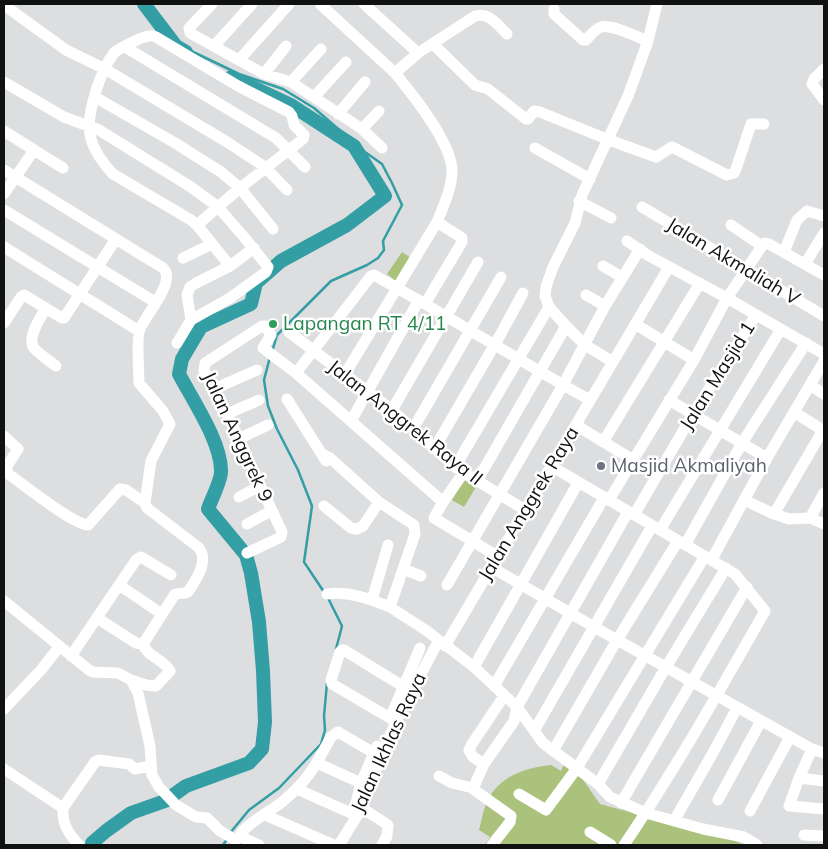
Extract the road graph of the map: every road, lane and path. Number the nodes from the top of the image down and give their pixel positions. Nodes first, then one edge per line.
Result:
1 (252, 4) edge
2 (289, 4) edge
3 (320, 4) edge
4 (364, 4) edge
5 (657, 4) edge
6 (4, 5) edge
7 (204, 6) edge
8 (554, 9) dead end
9 (507, 34) dead end
10 (648, 42) junction
11 (433, 44) junction
12 (214, 46) junction
13 (286, 46) dead end
14 (125, 47) junction
15 (321, 49) dead end
16 (418, 53) junction
17 (239, 60) junction
18 (346, 62) dead end
19 (105, 69) junction
20 (824, 69) edge
21 (264, 74) junction
22 (395, 74) junction
23 (4, 82) edge
24 (291, 82) junction
25 (365, 82) dead end
26 (94, 97) junction
27 (314, 97) junction
28 (824, 100) edge
29 (379, 111) dead end
30 (338, 114) junction
31 (764, 124) dead end
32 (89, 125) junction
33 (362, 129) junction
34 (4, 131) edge
35 (609, 140) junction
36 (382, 148) dead end
37 (535, 148) dead end
38 (288, 149) junction
39 (34, 150) junction
40 (265, 167) junction
41 (305, 167) dead end
42 (63, 168) dead end
43 (4, 170) edge
44 (16, 178) junction
45 (590, 179) junction
46 (240, 188) junction
47 (287, 190) dead end
48 (4, 194) edge
49 (579, 201) junction
50 (218, 206) junction
51 (642, 207) dead end
52 (4, 210) edge
53 (824, 216) edge
54 (611, 218) dead end
55 (437, 222) junction
56 (197, 225) junction
57 (731, 225) dead end
58 (273, 228) dead end
59 (824, 233) edge
60 (116, 239) junction
61 (627, 241) dead end
62 (212, 244) junction
63 (762, 246) junction
64 (4, 247) edge
65 (254, 248) junction
66 (640, 249) junction
67 (784, 252) junction
68 (184, 258) dead end
69 (478, 262) dead end
70 (805, 264) junction
71 (230, 266) junction
72 (603, 266) dead end
73 (669, 267) junction
74 (98, 268) junction
75 (745, 270) junction
76 (824, 275) edge
77 (501, 277) dead end
78 (622, 278) junction
79 (700, 283) junction
80 (397, 287) junction
81 (523, 292) dead end
82 (80, 295) junction
83 (586, 295) dead end
84 (727, 298) junction
85 (155, 302) junction
86 (422, 302) junction
87 (605, 306) junction
88 (549, 307) junction
89 (46, 308) junction
90 (756, 315) junction
91 (824, 316) edge
92 (446, 317) junction
93 (191, 320) junction
94 (4, 323) edge
95 (636, 324) junction
96 (566, 326) junction
97 (781, 329) junction
98 (139, 330) junction
99 (470, 331) junction
100 (289, 332) dead end
101 (664, 342) junction
102 (177, 343) dead end
103 (806, 344) junction
104 (495, 345) junction
105 (585, 345) junction
106 (312, 351) junction
107 (824, 354) edge
108 (518, 358) junction
109 (694, 360) junction
110 (824, 361) edge
111 (613, 362) junction
112 (56, 366) dead end
113 (257, 370) dead end
114 (540, 372) junction
115 (296, 373) junction
116 (345, 374) junction
117 (563, 385) junction
118 (810, 385) junction
119 (214, 389) junction
120 (368, 392) junction
121 (824, 394) edge
122 (287, 399) dead end
123 (259, 400) dead end
124 (590, 400) junction
125 (670, 400) junction
126 (392, 410) junction
127 (794, 412) junction
128 (226, 414) junction
129 (693, 414) junction
130 (351, 421) junction
131 (268, 425) dead end
132 (576, 426) junction
133 (413, 429) junction
134 (719, 429) junction
135 (824, 430) edge
136 (4, 436) edge
137 (238, 439) junction
138 (603, 442) junction
139 (742, 443) junction
140 (434, 449) junction
141 (767, 458) junction
142 (633, 460) junction
143 (551, 466) junction
144 (459, 470) junction
145 (477, 481) junction
146 (578, 483) junction
147 (260, 486) junction
148 (824, 493) edge
149 (499, 495) junction
150 (239, 497) dead end
151 (607, 499) junction
152 (744, 500) junction
153 (379, 502) junction
154 (443, 502) junction
155 (145, 503) junction
156 (324, 506) dead end
157 (525, 510) junction
158 (271, 511) junction
159 (631, 514) junction
160 (774, 514) junction
161 (810, 518) junction
162 (247, 524) dead end
163 (824, 524) edge
164 (656, 528) junction
165 (472, 540) junction
166 (682, 543) junction
167 (388, 545) dead end
168 (247, 553) dead end
169 (498, 556) junction
170 (708, 558) junction
171 (491, 567) junction
172 (726, 568) junction
173 (403, 569) junction
174 (171, 575) dead end
175 (421, 576) dead end
176 (520, 584) junction
177 (120, 585) junction
178 (447, 586) dead end
179 (746, 587) junction
180 (327, 594) dead end
181 (546, 599) junction
182 (372, 600) junction
183 (6, 607) edge
184 (390, 607) junction
185 (156, 610) dead end
186 (570, 614) junction
187 (97, 618) junction
188 (594, 627) junction
189 (617, 640) junction
190 (442, 643) junction
191 (143, 644) junction
192 (59, 647) junction
193 (420, 648) dead end
194 (644, 655) junction
195 (71, 656) junction
196 (474, 667) junction
197 (666, 667) junction
198 (131, 680) junction
199 (692, 682) junction
200 (494, 686) junction
201 (404, 687) junction
202 (504, 696) junction
203 (716, 696) junction
204 (517, 708) junction
205 (737, 708) junction
206 (4, 709) edge
207 (390, 718) junction
208 (761, 721) junction
209 (534, 731) junction
210 (790, 737) junction
211 (812, 749) junction
212 (553, 751) junction
213 (374, 753) junction
214 (824, 753) edge
215 (317, 763) junction
216 (484, 764) junction
217 (151, 766) junction
218 (577, 768) junction
219 (4, 769) edge
220 (439, 776) dead end
221 (798, 778) junction
222 (824, 781) edge
223 (362, 783) junction
224 (598, 784) junction
225 (473, 788) junction
226 (297, 789) junction
227 (519, 794) dead end
228 (718, 800) dead end
229 (621, 803) junction
230 (63, 808) junction
231 (824, 809) edge
232 (750, 811) dead end
233 (646, 812) junction
234 (356, 814) junction
235 (265, 815) junction
236 (674, 821) junction
237 (590, 832) dead end
238 (804, 835) dead end
239 (824, 836) edge
240 (236, 840) edge
241 (79, 845) edge
242 (259, 845) edge
243 (334, 845) edge
244 (339, 845) edge
245 (382, 845) edge
246 (492, 845) edge
247 (611, 845) edge
248 (624, 845) edge
249 (755, 845) edge

1 - 12 street
2 - 17 street
3 - 22 street
4 - 16 street
5 - 10 street
6 - 19 street
7 - 12 street
8 - 10 street
9 - 11 street
10 - 35 street
11 - 16 street
11 - 35 street
12 - 17 street
13 - 21 street
14 - 19 street
14 - 38 street
14 - 38 street
15 - 24 street
16 - 22 street
17 - 21 street
18 - 27 street
19 - 26 street
19 - 40 street
20 - 28 street
21 - 24 street
22 - 55 street
23 - 32 street
24 - 27 street
25 - 30 street
26 - 32 street
26 - 46 street
27 - 30 street
29 - 33 street
30 - 33 street
31 - 35 street
32 - 50 street
32 - 56 street
33 - 36 street
34 - 39 street
35 - 45 street
37 - 45 street
38 - 40 street
38 - 41 street
39 - 42 street
39 - 44 street
40 - 46 street
40 - 47 street
43 - 44 street
44 - 48 street
44 - 60 street
45 - 49 street
46 - 50 street
46 - 58 street
49 - 54 street
49 - 88 street
50 - 56 street
50 - 65 street
51 - 75 street, Jalan Akmaliah V
52 - 74 street
53 - 67 street
55 - 80 street
55 - 86 street
56 - 62 street
57 - 63 street
59 - 70 street
60 - 74 street
60 - 85 street
61 - 66 street
62 - 68 street
62 - 71 street
63 - 67 street
63 - 75 street
64 - 82 street
65 - 71 street
65 - 93 street
66 - 73 street
66 - 78 street
67 - 70 street
69 - 92 street
70 - 76 street
71 - 93 street
72 - 78 street
73 - 79 street
73 - 95 street, Jalan Anggrek Raya
74 - 82 street
74 - 85 street
75 - 84 street
75 - 91 street, Jalan Akmaliah V
77 - 99 street
78 - 87 street
79 - 84 street
79 - 101 street
80 - 86 street
80 - 106 street
80 - 116 street
81 - 104 street
82 - 89 street
82 - 98 street
83 - 87 street
84 - 90 street
84 - 109 street
85 - 98 street
86 - 92 street
86 - 120 street
87 - 105 street
88 - 96 street
88 - 108 street
89 - 94 street
89 - 112 street
90 - 97 street
90 - 129 street, Jalan Masjid 1
92 - 99 street
92 - 126 street
93 - 102 street
95 - 101 street
95 - 111 street, Jalan Anggrek Raya
96 - 105 street
96 - 114 street
97 - 103 street
97 - 134 street
98 - 155 street
99 - 104 street
99 - 133 street
100 - 106 street, Jalan Anggrek Raya II
101 - 109 street
101 - 138 street
103 - 107 street
103 - 139 street
104 - 108 street
104 - 140 street
105 - 111 street
105 - 117 street
106 - 115 street
106 - 116 street, Jalan Anggrek Raya II
108 - 114 street
108 - 144 street
109 - 125 street
110 - 118 street
111 - 124 street, Jalan Anggrek Raya
113 - 119 street
114 - 117 street
114 - 145 street
115 - 119 street, Jalan Anggrek 9
115 - 130 street
116 - 120 street, Jalan Anggrek Raya II
117 - 124 street
117 - 149 street
118 - 121 street
118 - 127 street
119 - 128 street, Jalan Anggrek 9
120 - 126 street, Jalan Anggrek Raya II
120 - 130 street
122 - 153 street
123 - 128 street
124 - 132 street, Jalan Anggrek Raya
125 - 129 street
125 - 142 street
126 - 133 street, Jalan Anggrek Raya II
127 - 135 street
127 - 141 street
128 - 137 street, Jalan Anggrek 9
129 - 134 street
129 - 159 street, Jalan Masjid 1
130 - 154 street
131 - 137 street
132 - 138 street
132 - 143 street, Jalan Anggrek Raya
133 - 140 street, Jalan Anggrek Raya II
134 - 139 street
134 - 164 street
135 - 160 street
136 - 155 street
137 - 147 street, Jalan Anggrek 9
138 - 142 street
139 - 141 street
139 - 166 street
140 - 144 street, Jalan Anggrek Raya II
141 - 152 street
142 - 151 street
143 - 146 street
143 - 157 street, Jalan Anggrek Raya
144 - 145 street, Jalan Anggrek Raya II
144 - 154 street
145 - 149 street, Jalan Anggrek Raya II
146 - 151 street
146 - 176 street
147 - 150 street
147 - 158 street, Jalan Anggrek 9
148 - 161 street
149 - 157 street, Jalan Anggrek Raya II
149 - 165 street
151 - 159 street
151 - 181 street
152 - 160 street
152 - 170 street
153 - 156 street
153 - 173 street
154 - 165 street
155 - 191 street
157 - 169 street, Jalan Anggrek Raya
158 - 162 street
158 - 168 street, Jalan Anggrek 9
159 - 164 street
159 - 186 street, Jalan Masjid 1
160 - 161 street
161 - 163 street
164 - 166 street
164 - 188 street
165 - 169 street
165 - 178 street
166 - 170 street
166 - 189 street
167 - 182 street
169 - 171 street, Jalan Anggrek Raya
170 - 172 street
170 - 194 street
171 - 176 street
171 - 190 street, Jalan Anggrek Raya
172 - 179 street
172 - 197 street
173 - 175 street
173 - 184 street
174 - 177 street
176 - 181 street
176 - 196 street
177 - 185 street
177 - 187 street
179 - 199 street
179 - 203 street
180 - 182 street
181 - 186 street
181 - 200 street
182 - 184 street
183 - 192 street
184 - 190 street
186 - 188 street
186 - 204 street, Jalan Masjid 1
187 - 191 street
187 - 195 street
188 - 189 street
188 - 209 street
189 - 194 street
189 - 212 street
190 - 196 street
190 - 234 street, Jalan Ikhlas Raya
191 - 198 street
192 - 195 street
192 - 206 street
193 - 201 street
194 - 197 street
194 - 218 street
195 - 198 street
196 - 200 street
197 - 199 street
197 - 224 street
198 - 217 street
199 - 203 street
199 - 229 street
200 - 202 street
201 - 207 street
201 - 207 street
202 - 204 street
202 - 216 street
203 - 205 street
203 - 233 street
204 - 209 street
204 - 216 street, Jalan Masjid 1
205 - 208 street
205 - 236 street
207 - 213 street
208 - 210 street
208 - 228 street
209 - 212 street
210 - 211 street
210 - 232 street
211 - 214 street
211 - 221 street
212 - 218 street
213 - 215 street
213 - 223 street
215 - 223 street
215 - 226 street
216 - 225 street, Jalan Masjid 1
217 - 230 street
217 - 240 street
218 - 224 street
218 - 227 street
219 - 230 street
220 - 225 street
221 - 222 street
221 - 231 street
223 - 234 street
224 - 229 street
225 - 246 street
226 - 234 street
226 - 235 street
229 - 233 street
230 - 241 street
233 - 236 street
233 - 248 street
234 - 244 street, Jalan Ikhlas Raya
234 - 245 street
235 - 240 street
235 - 243 street
236 - 249 street
237 - 247 street
238 - 239 street
240 - 242 street

